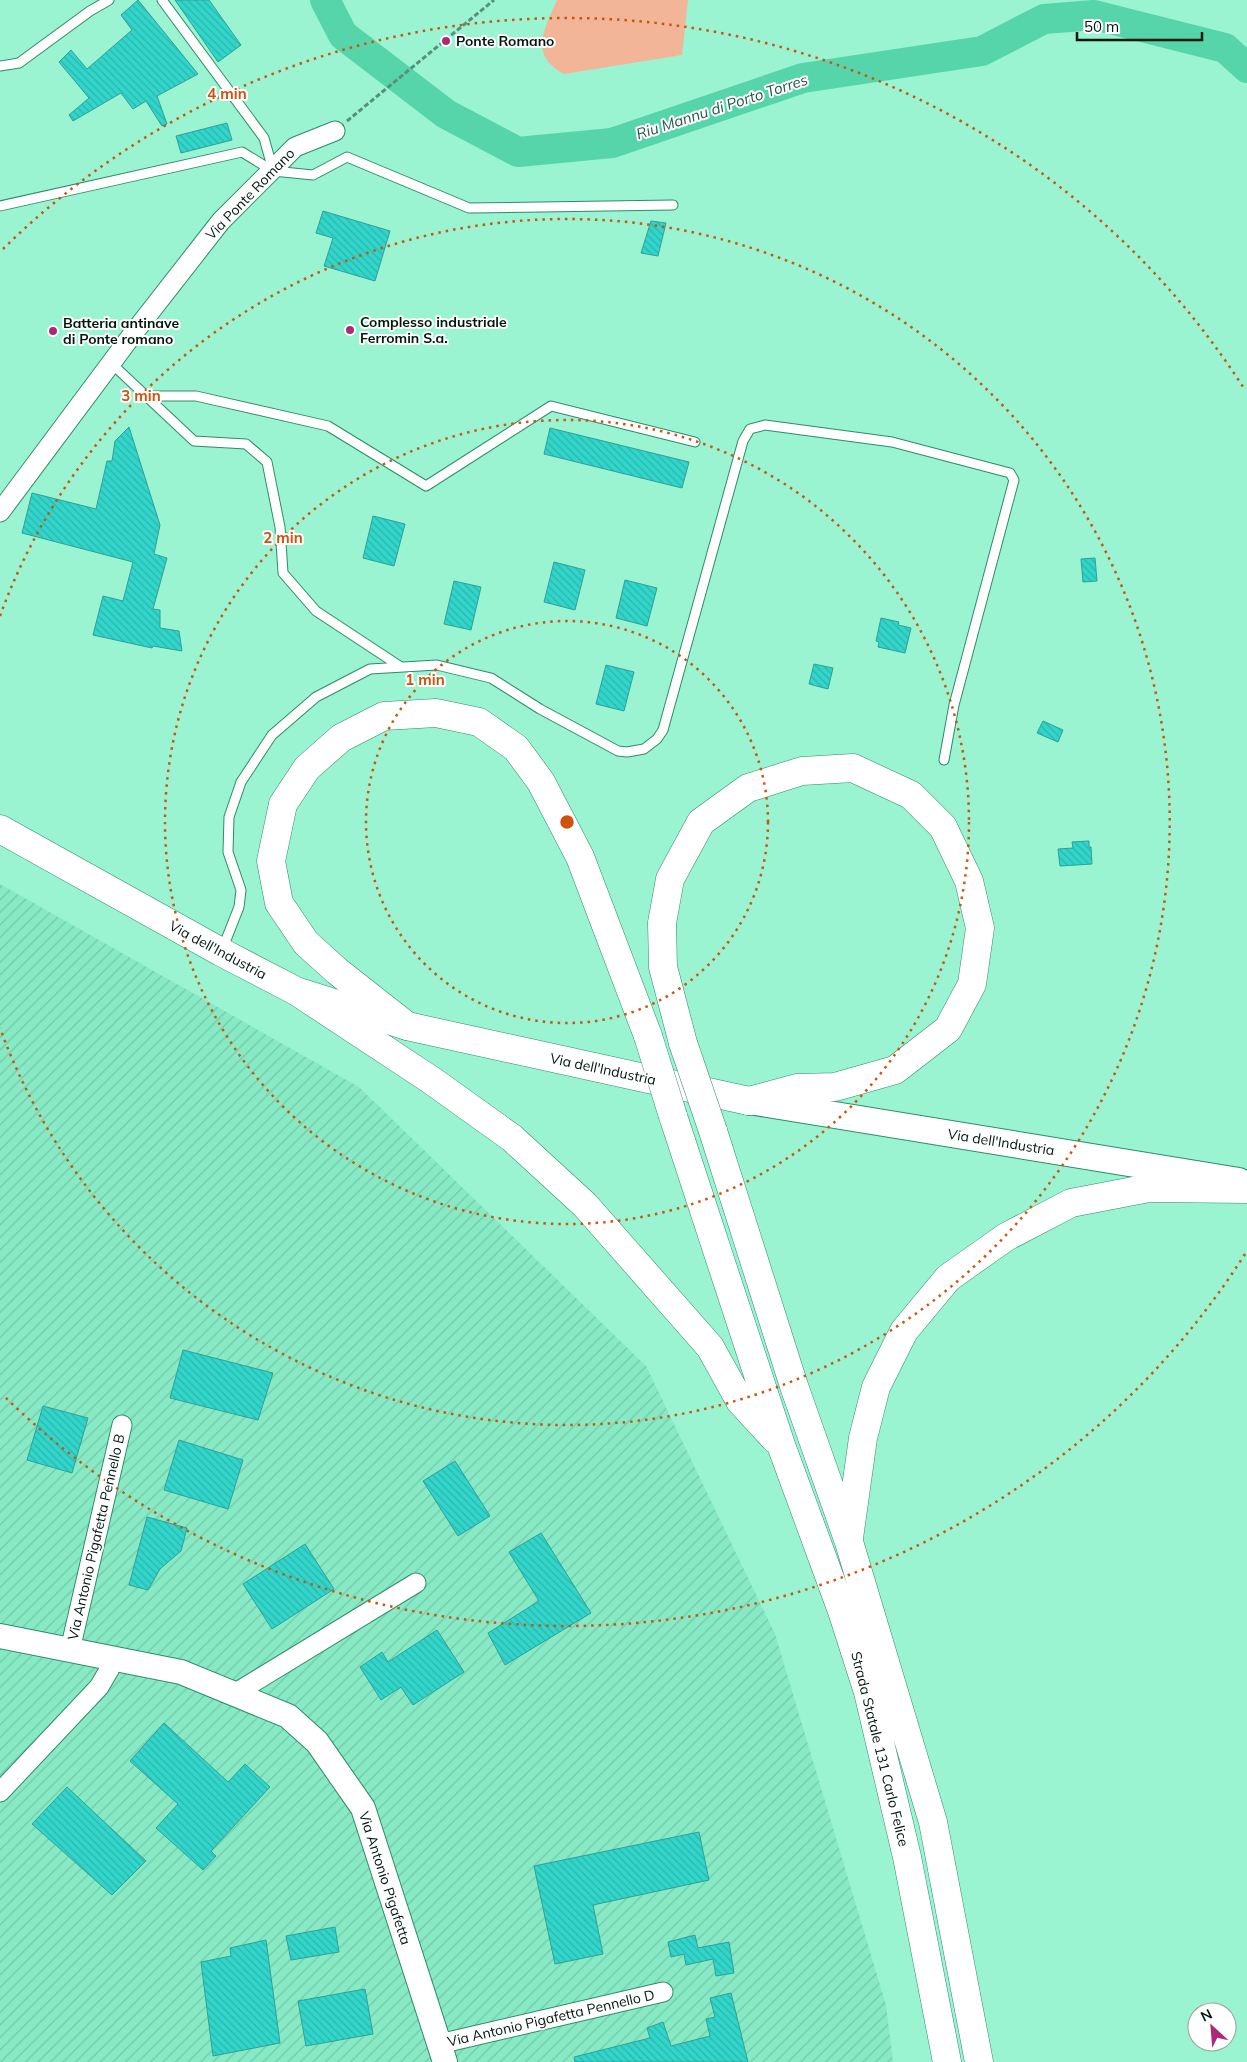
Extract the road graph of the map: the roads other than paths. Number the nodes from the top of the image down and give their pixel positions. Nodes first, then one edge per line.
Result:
1 (109, 0) edge
2 (162, 0) edge
3 (0, 66) edge
4 (335, 131) road end
5 (273, 171) junction
6 (673, 205) dead end
7 (0, 206) edge
8 (111, 363) junction
9 (146, 396) junction
10 (696, 442) dead end
11 (0, 512) edge
12 (401, 668) junction
13 (944, 760) dead end
14 (0, 829) edge
15 (221, 952) junction
16 (296, 991) junction
17 (407, 1026) junction
18 (749, 1101) junction
19 (1247, 1182) edge
20 (1247, 1189) edge
21 (122, 1425) dead end
22 (781, 1445) junction
23 (849, 1542) junction
24 (416, 1583) dead end
25 (0, 1636) edge
26 (70, 1650) junction
27 (114, 1658) junction
28 (234, 1694) junction
29 (0, 1792) edge
30 (663, 1992) dead end
31 (442, 2053) edge
32 (947, 2062) edge
33 (979, 2062) edge

1 - 3 lane
2 - 5 lane
4 - 5 street, Via Ponte Romano
5 - 6 lane
5 - 7 lane
5 - 8 street, Via Ponte Romano
8 - 9 lane
8 - 11 street, Via Ponte Romano
9 - 10 lane
9 - 12 lane
12 - 13 lane
12 - 15 lane
14 - 15 main road, Via dell'Industria
15 - 16 main road, Via dell'Industria
16 - 17 main road, Via dell'Industria
16 - 22 main road
17 - 18 main road, Via dell'Industria
17 - 22 main road, Strada Statale 131 Carlo Felice, bridge
18 - 19 main road, Via dell'Industria
18 - 23 main road, Strada Statale 131 Carlo Felice, bridge
20 - 23 main road
21 - 26 street, Via Antonio Pigafetta Pennello B
22 - 32 main road, Strada Statale 131 Carlo Felice
23 - 33 main road, Strada Statale 131 Carlo Felice
24 - 28 street
25 - 26 street, Via Antonio Pigafetta
26 - 27 street, Via Antonio Pigafetta
27 - 28 street, Via Antonio Pigafetta
27 - 29 street
28 - 31 street, Via Antonio Pigafetta
30 - 31 street, Via Antonio Pigafetta Pennello D

